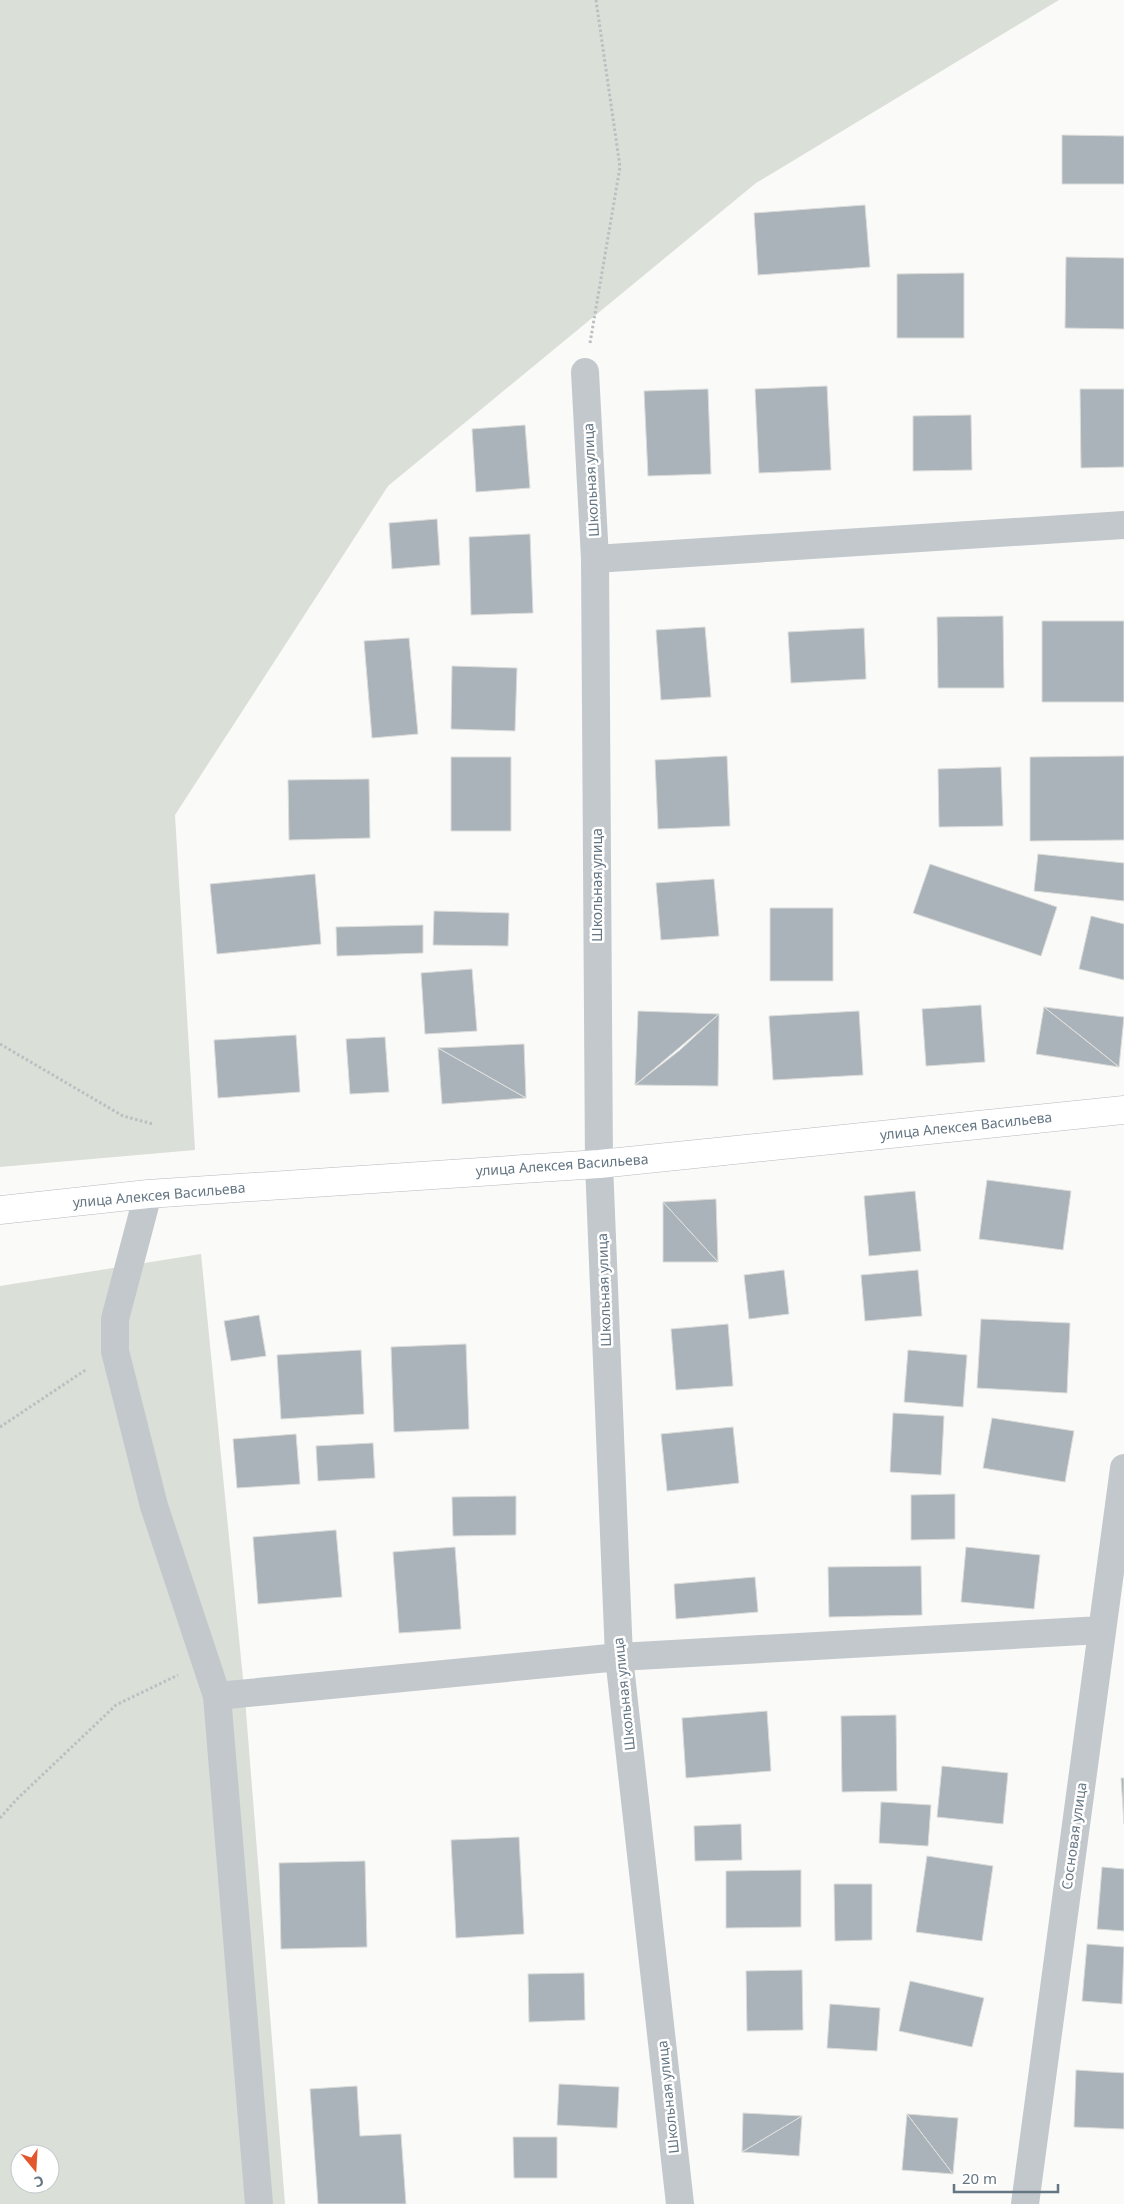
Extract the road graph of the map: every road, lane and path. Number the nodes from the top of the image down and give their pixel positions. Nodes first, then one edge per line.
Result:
1 (596, 0) edge
2 (585, 372) joint
3 (1124, 525) edge
4 (595, 559) junction
5 (0, 1044) edge
6 (1124, 1110) edge
7 (153, 1124) dead end
8 (599, 1164) junction
9 (148, 1194) junction
10 (0, 1210) edge
11 (115, 1351) junction
12 (0, 1427) edge
13 (1124, 1468) edge
14 (1101, 1630) junction
15 (619, 1656) junction
16 (205, 1661) junction
17 (217, 1696) junction
18 (0, 1818) edge
19 (259, 2204) edge
20 (680, 2204) edge
21 (1025, 2204) edge

1 - 2 path
2 - 4 street, Школьная улица
3 - 4 street
4 - 8 street, Школьная улица
5 - 7 path
6 - 8 main road, улица Алексея Васильева
8 - 9 main road, улица Алексея Васильева
8 - 15 street, Школьная улица
9 - 10 main road, улица Алексея Васильева
9 - 11 street
11 - 12 path
11 - 16 street
13 - 14 street, Сосновая улица
14 - 15 street
14 - 21 street, Сосновая улица
15 - 17 street
15 - 20 street, Школьная улица
16 - 17 street
16 - 18 path
17 - 19 street

